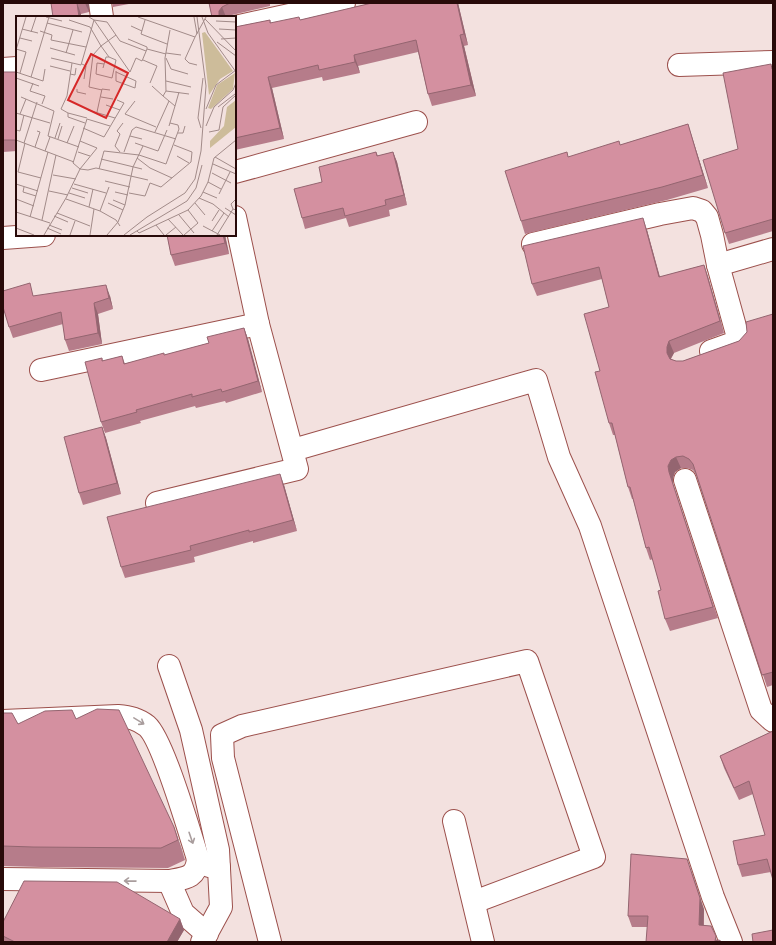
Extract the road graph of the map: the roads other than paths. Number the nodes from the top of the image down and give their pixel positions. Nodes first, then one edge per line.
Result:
1 (100, 3) edge
2 (344, 3) edge
3 (102, 16) edge
4 (236, 26) edge
5 (773, 62) edge
6 (679, 65) dead end
7 (16, 68) edge
8 (3, 69) edge
9 (416, 122) dead end
10 (236, 172) edge
11 (236, 222) edge
12 (30, 236) edge
13 (3, 238) edge
14 (533, 244) edge
15 (773, 249) edge
16 (718, 265) junction
17 (258, 324) junction
18 (690, 358) edge
19 (41, 370) dead end
20 (293, 450) junction
21 (685, 480) dead end
22 (158, 503) edge
23 (169, 666) dead end
24 (3, 721) edge
25 (773, 721) edge
26 (454, 820) dead end
27 (251, 865) junction
28 (211, 866) junction
29 (3, 879) edge
30 (170, 885) junction
31 (474, 902) junction
32 (205, 938) edge
33 (270, 942) edge
34 (483, 942) edge
35 (732, 942) edge

1 - 3 street
2 - 4 street
5 - 6 street
7 - 8 street
9 - 10 street
11 - 17 street
12 - 13 street
14 - 16 street
15 - 16 street
16 - 18 street
17 - 19 street
17 - 20 street
20 - 22 street
20 - 35 street
21 - 25 street
23 - 28 street
24 -> 28 street
26 - 31 street
27 - 28 street
27 - 31 street
27 - 33 street
28 - 30 street
28 - 32 street
30 -> 29 street
30 - 32 street
31 - 34 street

